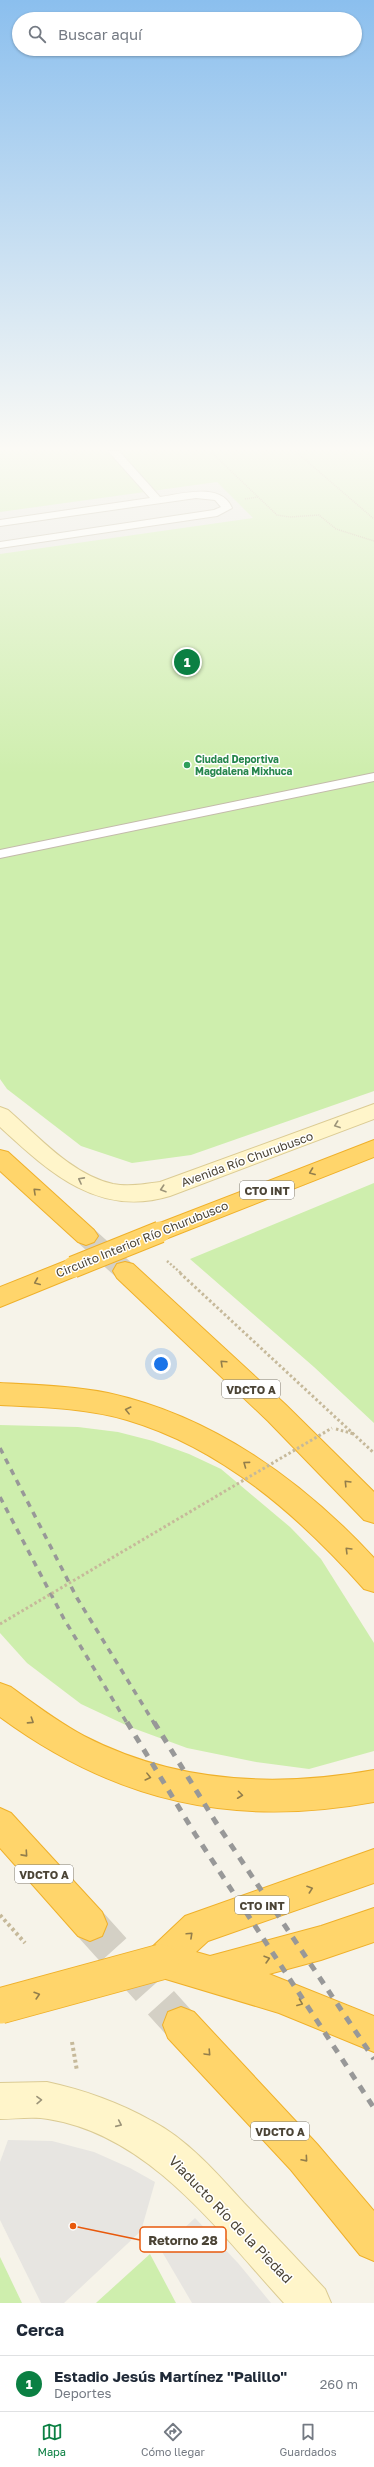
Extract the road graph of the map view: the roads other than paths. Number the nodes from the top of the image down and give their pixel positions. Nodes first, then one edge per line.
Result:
1 (374, 777) edge
2 (0, 854) edge
3 (374, 1111) edge
4 (0, 1115) edge
5 (374, 1148) edge
6 (0, 1158) edge
7 (86, 1236) tunnel mouth
8 (125, 1271) tunnel mouth
9 (0, 1297) edge
10 (0, 1394) edge
11 (374, 1511) edge
12 (374, 1579) edge
13 (0, 1698) edge
14 (374, 1786) edge
15 (0, 1824) edge
16 (374, 1866) edge
17 (90, 1924) tunnel mouth
18 (374, 1925) edge
19 (161, 1962) junction
20 (210, 1973) junction
21 (0, 2006) edge
22 (181, 2024) tunnel mouth
23 (374, 2034) edge
24 (0, 2101) edge
25 (374, 2241) edge
26 (311, 2303) edge

1 - 2 lane
3 -> 4 main road, Avenida Río Churubusco
5 -> 9 highway, Circuito Interior Río Churubusco / CTO INT, bridge
7 -> 6 highway
11 -> 8 highway, VDCTO A
12 -> 10 highway
13 -> 14 highway
15 -> 17 highway, VDCTO A
19 -> 16 highway, CTO INT
20 -> 18 highway, CTO INT
19 - 20 highway, CTO INT
21 -> 19 highway, CTO INT, bridge
20 -> 23 highway
22 -> 25 highway, VDCTO A
24 -> 26 main road, Viaducto Río de la Piedad

